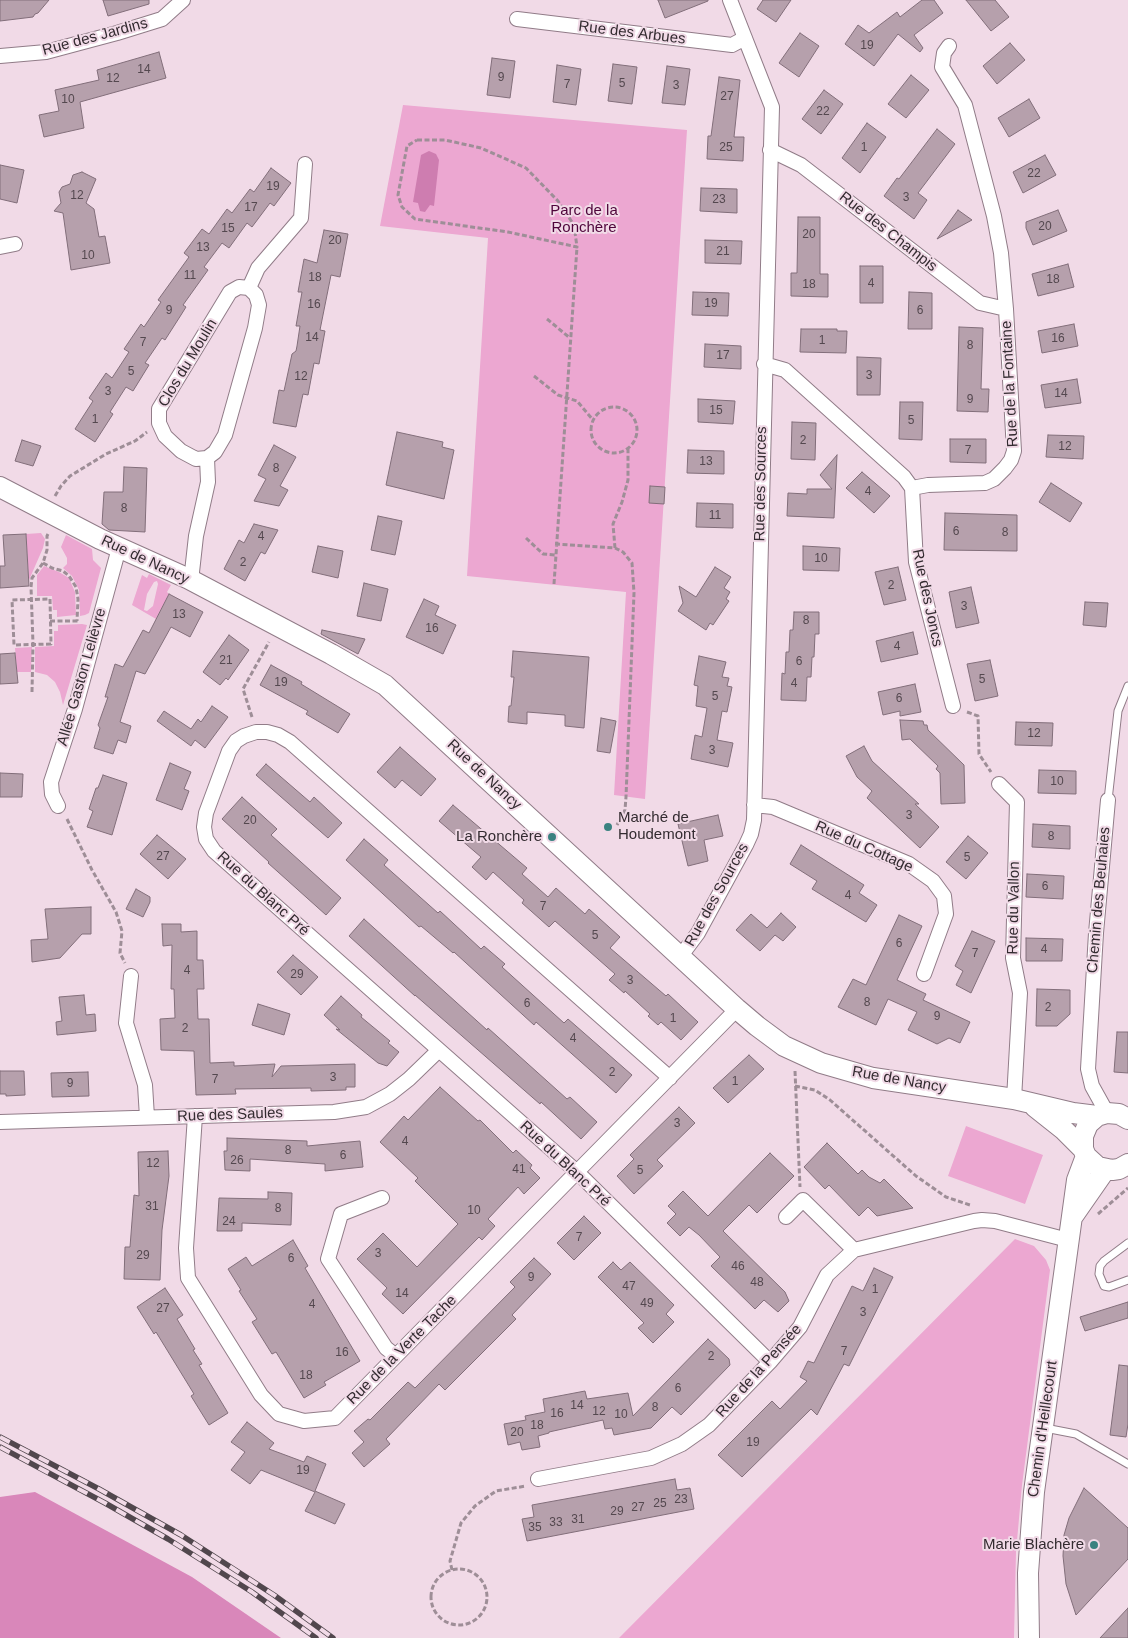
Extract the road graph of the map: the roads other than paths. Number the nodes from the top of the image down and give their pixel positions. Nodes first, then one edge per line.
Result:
1 (183, 0) edge
2 (730, 0) edge
3 (517, 19) dead end
4 (745, 38) junction
5 (949, 46) dead end
6 (0, 56) edge
7 (770, 150) junction
8 (305, 164) dead end
9 (15, 244) dead end
10 (0, 247) edge
11 (249, 288) junction
12 (1006, 309) junction
13 (764, 364) junction
14 (207, 458) junction
15 (0, 487) edge
16 (912, 488) junction
17 (119, 548) junction
18 (189, 580) junction
19 (1128, 686) edge
20 (953, 706) road end
21 (999, 784) road end
22 (1108, 800) joint
23 (754, 805) junction
24 (58, 806) road end
25 (680, 957) junction
26 (924, 974) dead end
27 (131, 976) road end
28 (737, 1009) junction
29 (439, 1050) junction
30 (670, 1078) junction
31 (1022, 1101) junction
32 (1102, 1115) junction
33 (195, 1116) junction
34 (147, 1117) junction
35 (1128, 1119) edge
36 (0, 1122) edge
37 (1085, 1152) junction
38 (1127, 1167) edge
39 (1105, 1170) junction
40 (577, 1172) junction
41 (382, 1198) dead end
42 (786, 1217) dead end
43 (1071, 1220) junction
44 (1068, 1240) junction
45 (1128, 1243) edge
46 (854, 1250) junction
47 (1128, 1280) edge
48 (396, 1356) junction
49 (770, 1362) junction
50 (1042, 1427) junction
51 (1128, 1464) edge
52 (538, 1479) road end
53 (1029, 1638) edge

1 - 6 street, Rue des Jardins
2 - 4 street, Rue des Sources
3 - 4 street, Rue des Arbues
4 - 7 street, Rue des Sources
5 - 12 street, Rue de la Fontaine
7 - 12 street, Rue des Champis
7 - 13 street, Rue des Sources
8 - 11 street
9 - 10 street
11 - 14 street
11 - 14 street, Clos du Moulin
12 - 16 street, Rue de la Fontaine
13 - 16 street
13 - 23 street, Rue des Sources
14 - 18 street
15 - 17 street, Rue de Nancy
16 - 20 street, Rue des Joncs
17 - 18 street, Rue de Nancy
17 - 24 street, Allée Gaston Lelièvre
18 - 25 street, Rue de Nancy
19 - 22 lane, Chemin des Beuhaies
21 - 31 street, Rue du Vallon
22 - 32 street, Chemin des Beuhaies
23 - 25 street, Rue des Sources
23 - 26 street, Rue du Cottage
25 - 28 street, Rue de Nancy
27 - 34 street
28 - 30 street, Rue de la Verte Tache
28 - 31 street, Rue de Nancy
29 - 30 street, Rue du Blanc Pré
29 - 33 street, Rue des Saules
29 - 40 street, Rue du Blanc Pré
30 - 40 street, Rue de la Verte Tache
31 - 32 street, Rue de Nancy
31 - 37 street, Rue de Nancy
32 - 35 street, Rue de Nancy
32 - 37 street, Chemin d'Heillecourt
33 - 34 street, Rue des Saules
33 - 48 street, Rue de la Verte Tache
34 - 36 street, Rue des Saules
37 - 39 street, Rue de Nancy
37 - 43 street, Chemin d'Heillecourt
38 - 39 street
39 - 43 street, Chemin d'Heillecourt
40 - 48 street, Rue de la Verte Tache
40 - 49 street, Rue du Blanc Pré
41 - 48 street
42 - 46 street
43 - 44 street, Chemin d'Heillecourt
44 - 46 street, Rue de la Pensée
44 - 50 street, Chemin d'Heillecourt
45 - 47 lane
46 - 49 street, Rue de la Pensée
49 - 52 street, Rue de la Pensée
50 - 51 lane
50 - 53 street, Chemin d'Heillecourt

